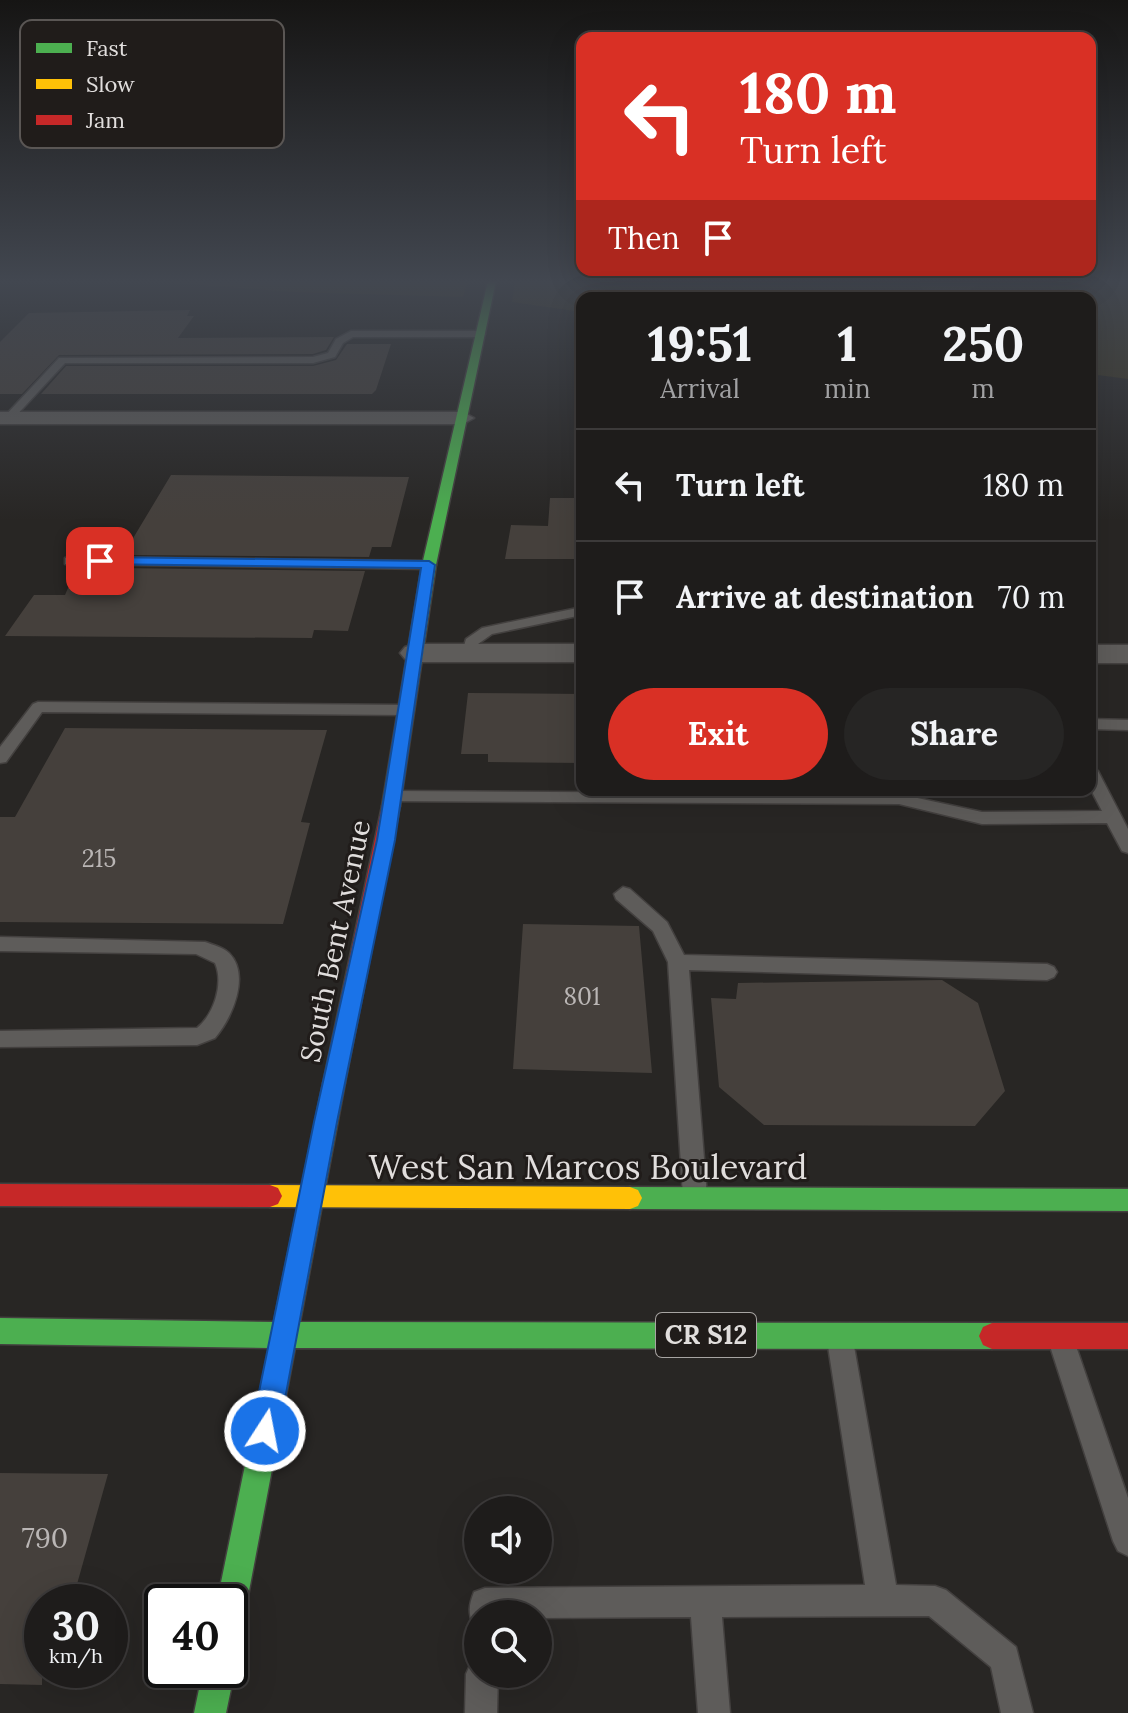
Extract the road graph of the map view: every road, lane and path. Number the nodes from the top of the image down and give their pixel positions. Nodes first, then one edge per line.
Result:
1 (61, 361) edge
2 (475, 361) edge
3 (4, 418) edge
4 (463, 418) junction
5 (70, 561) dead end
6 (429, 565) junction
7 (576, 612) edge
8 (415, 653) junction
9 (469, 653) junction
10 (576, 653) edge
11 (1096, 654) edge
12 (1128, 654) edge
13 (406, 710) junction
14 (1096, 724) edge
15 (1128, 725) edge
16 (0, 758) edge
17 (1096, 784) edge
18 (393, 796) junction
19 (1112, 817) junction
20 (1128, 847) edge
21 (623, 894) dead end
22 (0, 944) edge
23 (678, 962) junction
24 (1047, 972) dead end
25 (0, 1039) edge
26 (0, 1195) edge
27 (310, 1198) junction
28 (695, 1199) junction
29 (1128, 1200) edge
30 (0, 1331) edge
31 (284, 1335) junction
32 (840, 1336) junction
33 (1060, 1336) junction
34 (1128, 1336) edge
35 (1128, 1541) edge
36 (235, 1584) edge
37 (883, 1600) junction
38 (705, 1602) junction
39 (552, 1603) edge
40 (215, 1688) edge
41 (482, 1688) edge
42 (210, 1713) edge
43 (481, 1713) edge
44 (714, 1713) edge
45 (1017, 1713) edge

1 - 3 lane
2 - 4 street, South Bent Avenue
3 - 4 street
4 - 6 street, South Bent Avenue
5 - 6 lane
6 - 8 street, South Bent Avenue
7 - 9 lane
8 - 9 street
8 - 13 street, South Bent Avenue
9 - 10 street
11 - 12 street
13 - 16 lane
13 - 18 street, South Bent Avenue
14 - 15 lane
17 - 19 lane
18 - 19 lane
18 - 27 street, South Bent Avenue
19 - 20 lane
21 - 23 lane
22 - 25 lane
23 - 24 lane
23 - 28 lane
26 - 27 street, West San Marcos Boulevard
27 - 28 street, West San Marcos Boulevard
27 - 31 street, South Bent Avenue
28 - 29 street, West San Marcos Boulevard
30 - 31 street, CR S12
31 - 32 street, CR S12
31 - 36 street, South Bent Avenue
32 - 33 street, CR S12
32 - 37 lane
33 - 34 street, CR S12
33 - 35 lane
37 - 38 lane
37 - 45 lane
38 - 39 lane
38 - 44 lane
40 - 42 street
41 - 43 lane

